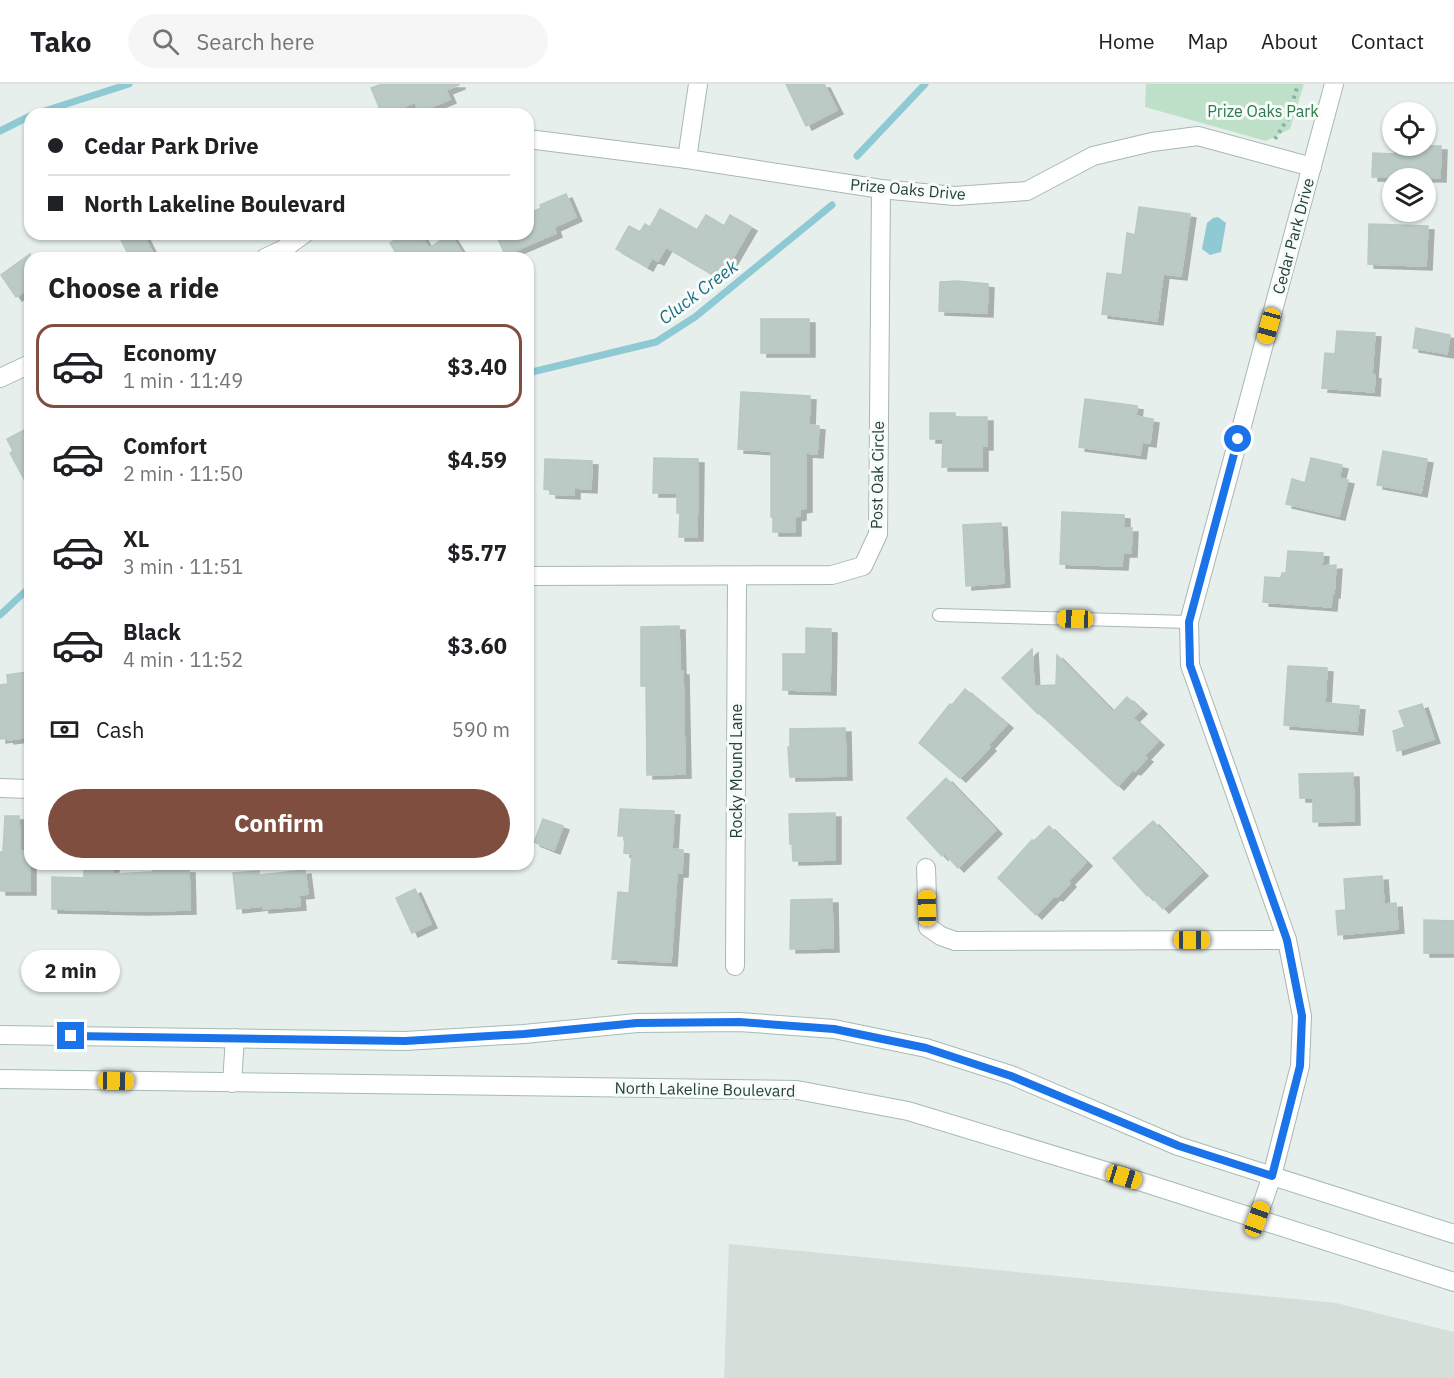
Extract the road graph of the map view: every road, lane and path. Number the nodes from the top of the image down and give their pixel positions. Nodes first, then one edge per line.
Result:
1 (698, 84) edge
2 (1298, 84) edge
3 (1334, 84) edge
4 (534, 140) edge
5 (1265, 154) junction
6 (687, 159) junction
7 (1312, 167) junction
8 (881, 189) junction
9 (296, 240) edge
10 (278, 252) edge
11 (24, 367) edge
12 (0, 378) edge
13 (534, 576) edge
14 (737, 576) junction
15 (939, 615) dead end
16 (1189, 622) junction
17 (0, 788) edge
18 (24, 789) edge
19 (926, 868) dead end
20 (1287, 940) junction
21 (735, 966) dead end
22 (0, 1035) edge
23 (235, 1038) junction
24 (0, 1079) edge
25 (232, 1083) junction
26 (1272, 1176) junction
27 (1257, 1219) junction
28 (1454, 1234) edge
29 (1454, 1282) edge

1 - 6 street
2 - 5 path
3 - 7 street, Cedar Park Drive
4 - 6 street, Prize Oaks Drive
5 - 7 street, Prize Oaks Drive
5 - 8 street, Prize Oaks Drive
6 - 8 street, Prize Oaks Drive
7 - 16 street, Cedar Park Drive
8 - 14 street, Post Oak Circle
9 - 10 street
11 - 12 street
13 - 14 street, Post Oak Circle
14 - 21 street, Rocky Mound Lane
15 - 16 lane
16 - 20 street, Cedar Park Drive
17 - 18 street
19 - 20 street
20 - 26 street, Cedar Park Drive
22 - 23 street
23 - 25 street
23 - 26 street
24 - 25 street, North Lakeline Boulevard
25 - 27 street, North Lakeline Boulevard
26 - 27 street, Cedar Park Drive
26 - 28 street
27 - 29 street, North Lakeline Boulevard

